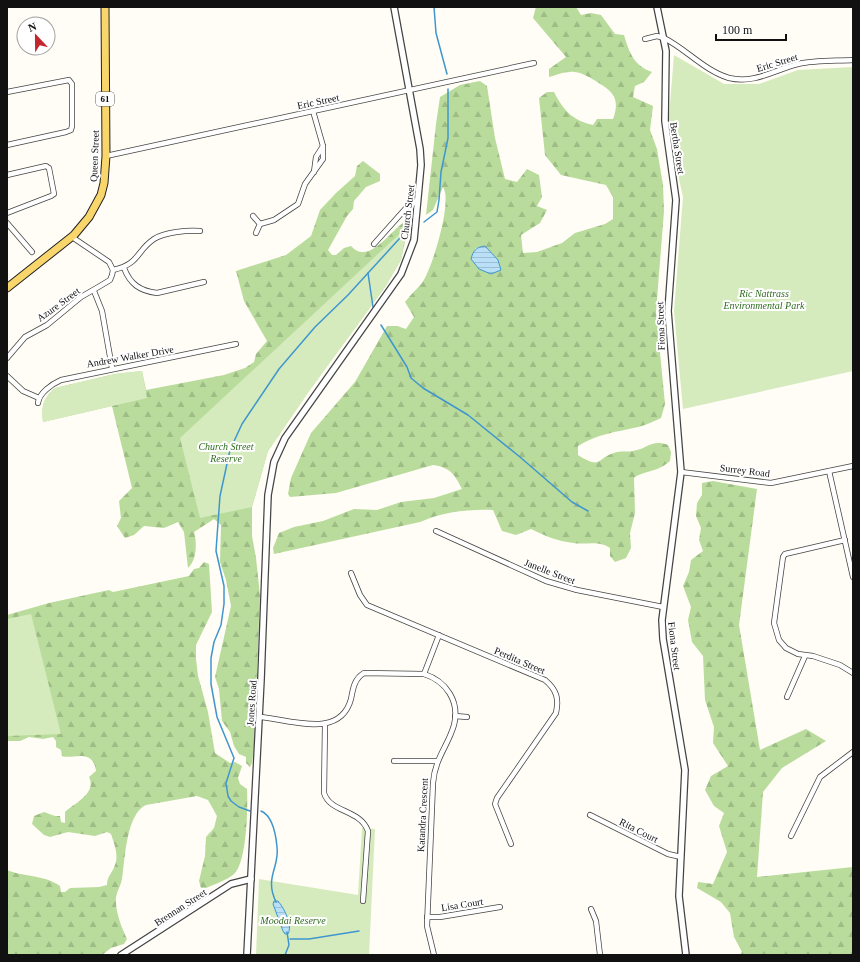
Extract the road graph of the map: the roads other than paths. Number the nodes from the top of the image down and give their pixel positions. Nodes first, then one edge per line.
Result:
1 (105, 7) edge
2 (394, 7) edge
3 (657, 7) edge
4 (664, 38) junction
5 (645, 39) dead end
6 (853, 60) edge
7 (534, 63) dead end
8 (409, 90) junction
9 (7, 92) edge
10 (313, 111) junction
11 (7, 145) edge
12 (106, 156) junction
13 (7, 175) edge
14 (417, 201) junction
15 (7, 213) edge
16 (253, 216) dead end
17 (7, 223) edge
18 (260, 224) junction
19 (200, 231) dead end
20 (256, 233) dead end
21 (72, 237) junction
22 (374, 244) dead end
23 (32, 252) dead end
24 (124, 268) junction
25 (113, 270) junction
26 (204, 282) dead end
27 (7, 288) edge
28 (94, 291) junction
29 (668, 291) joint
30 (236, 344) dead end
31 (7, 358) edge
32 (112, 368) junction
33 (7, 376) edge
34 (278, 453) joint
35 (853, 466) edge
36 (829, 471) junction
37 (681, 472) junction
38 (436, 531) dead end
39 (844, 540) junction
40 (351, 573) dead end
41 (853, 577) edge
42 (664, 607) junction
43 (439, 635) junction
44 (805, 656) junction
45 (853, 673) edge
46 (424, 674) junction
47 (787, 697) dead end
48 (455, 716) junction
49 (259, 717) junction
50 (467, 717) dead end
51 (325, 724) junction
52 (853, 752) edge
53 (394, 761) dead end
54 (437, 762) junction
55 (590, 815) dead end
56 (791, 836) dead end
57 (511, 844) dead end
58 (681, 857) junction
59 (251, 879) junction
60 (363, 901) dead end
61 (500, 908) dead end
62 (591, 909) dead end
63 (427, 917) junction
64 (121, 955) edge
65 (247, 955) edge
66 (434, 955) edge
67 (600, 955) edge
68 (686, 955) edge

1 - 12 main road, Queen Street / 61
2 - 8 street, Church Street
3 - 4 street, Bertha Street
4 - 5 street
4 - 6 street, Eric Street
4 - 29 street, Bertha Street
7 - 8 street, Eric Street
8 - 10 street, Eric Street
8 - 14 street, Church Street
9 - 11 street
10 - 12 street, Eric Street
10 - 18 street
12 - 21 main road, Queen Street / 61
13 - 15 street
14 - 22 street
14 - 34 street, Church Street
16 - 18 street
17 - 23 street
18 - 20 street
19 - 24 street
21 - 25 street
21 - 27 main road, Queen Street / 61
24 - 25 street
24 - 26 street
25 - 28 street, Azure Street
28 - 31 street, Azure Street
28 - 32 street
29 - 37 street, Fiona Street
30 - 32 street, Andrew Walker Drive
32 - 33 street, Andrew Walker Drive
34 - 49 street, Jones Road
35 - 36 street, Surrey Road
36 - 37 street, Surrey Road
36 - 39 street
37 - 42 street, Fiona Street
38 - 42 street, Janelle Street
39 - 41 street
39 - 44 street
40 - 43 street, Perdita Street
42 - 58 street, Fiona Street
43 - 46 street
43 - 57 street, Perdita Street
44 - 45 street
44 - 47 street
46 - 48 street, Katandra Crescent
46 - 51 street, Katandra Crescent
48 - 50 street
48 - 54 street, Katandra Crescent
49 - 51 street
49 - 59 street, Jones Road
51 - 60 street
52 - 56 street
53 - 54 street
54 - 63 street, Katandra Crescent
55 - 58 street, Rita Court
58 - 68 street, Fiona Street
59 - 64 street, Brennan Street
59 - 65 street, Jones Road
61 - 63 street, Lisa Court
62 - 67 street
63 - 66 street, Katandra Crescent

